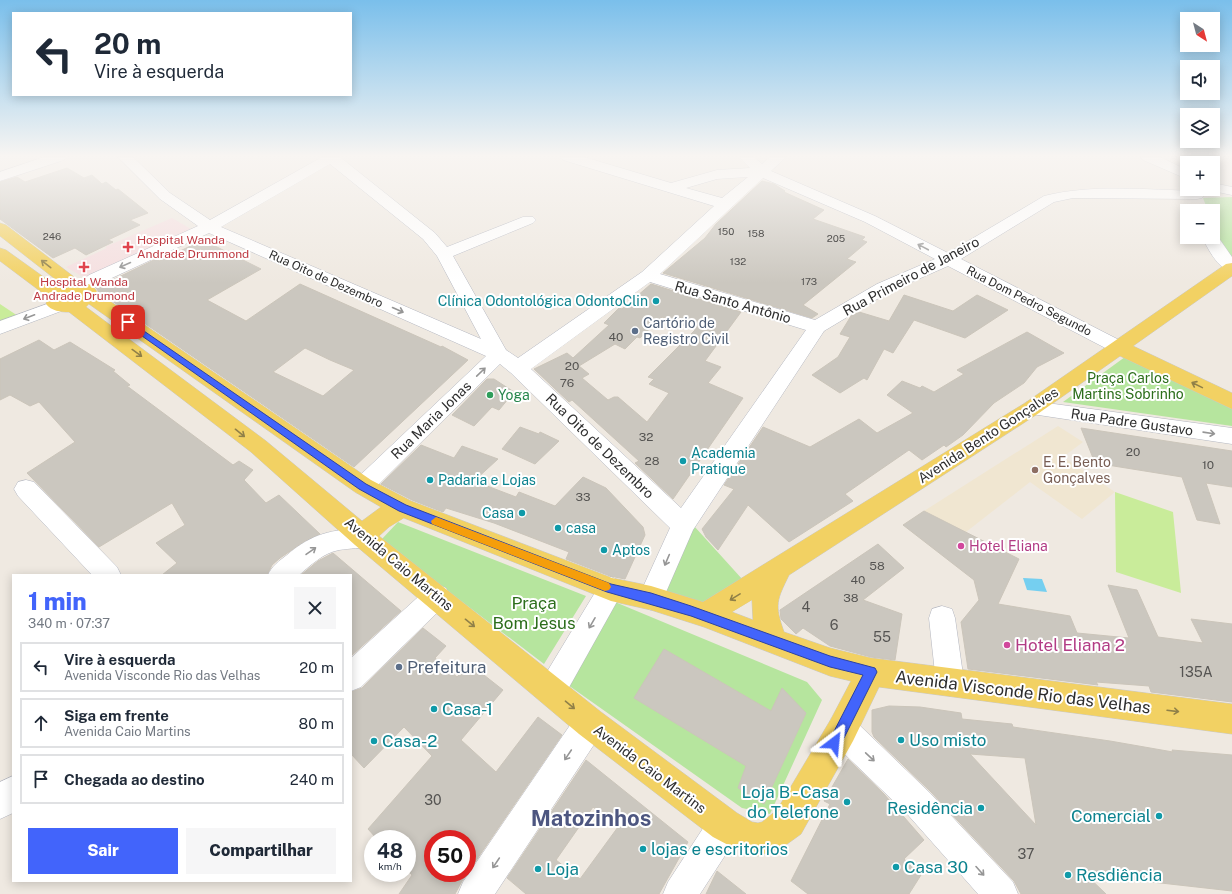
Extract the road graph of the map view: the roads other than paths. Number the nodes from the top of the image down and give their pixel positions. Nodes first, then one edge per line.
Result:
1 (169, 199) edge
2 (258, 199) edge
3 (382, 199) edge
4 (708, 199) edge
5 (731, 199) edge
6 (824, 199) edge
7 (1050, 199) edge
8 (725, 204) junction
9 (528, 220) dead end
10 (208, 227) junction
11 (0, 228) edge
12 (1214, 244) edge
13 (0, 253) edge
14 (444, 254) junction
15 (948, 260) junction
16 (1232, 267) edge
17 (648, 276) junction
18 (73, 296) junction
19 (817, 327) junction
20 (0, 328) edge
21 (1120, 348) junction
22 (499, 354) junction
23 (518, 368) junction
24 (1232, 402) edge
25 (1032, 408) junction
26 (1232, 436) edge
27 (363, 486) junction
28 (26, 489) dead end
29 (403, 508) junction
30 (683, 525) junction
31 (364, 538) junction
32 (780, 568) junction
33 (107, 574) edge
34 (282, 574) edge
35 (611, 589) junction
36 (437, 596) junction
37 (651, 598) junction
38 (705, 615) junction
39 (942, 618) dead end
40 (774, 641) junction
41 (871, 672) junction
42 (352, 676) edge
43 (950, 682) junction
44 (552, 690) junction
45 (1232, 719) edge
46 (590, 723) junction
47 (842, 730) junction
48 (12, 793) edge
49 (0, 803) edge
50 (725, 825) junction
51 (475, 894) edge
52 (680, 894) edge
53 (1001, 894) edge

1 - 10 street, Rua Oito de Dezembro
2 - 10 street
3 - 14 street
4 - 8 street
5 - 8 street
15 -> 6 street, Rua Dom Pedro Segundo
7 - 15 street, Rua Primeiro de Janeiro
8 - 17 street
9 - 14 street
10 -> 18 street
10 -> 22 street, Rua Oito de Dezembro
18 -> 11 main road, Avenida Caio Martins
12 - 16 street
13 - 18 main road, Avenida Caio Martins
14 - 22 street
15 - 19 street, Rua Primeiro de Janeiro
15 - 21 street, Rua Dom Pedro Segundo
16 - 21 main road, Avenida Bento Gonçalves
17 - 19 street, Rua Santo Antônio
17 - 23 street
18 -> 20 street
18 - 27 main road, Avenida Caio Martins
18 -> 31 main road, Avenida Caio Martins
19 - 30 street, Rua Primeiro de Janeiro
24 -> 21 main road
21 - 25 main road, Avenida Bento Gonçalves
22 - 23 street, Rua Oito de Dezembro
27 -> 22 street, Rua Maria Jonas
23 - 30 street, Rua Oito de Dezembro
25 -> 26 street, Rua Padre Gustavo
25 - 32 main road, Avenida Bento Gonçalves
27 - 29 main road, Avenida Caio Martins
28 - 33 street
29 - 31 main road
29 - 35 main road, Avenida Caio Martins
30 -> 37 street, Rua Primeiro de Janeiro
34 -> 31 street
31 - 36 main road, Avenida Caio Martins
32 -> 38 main road, Avenida Bento Gonçalves
32 - 40 main road, Avenida Bento Gonçalves
35 - 37 main road, Avenida Visconde Rio das Velhas
35 -> 44 street
36 - 42 street
36 -> 44 main road, Avenida Caio Martins
37 - 38 main road, Avenida Visconde Rio das Velhas
38 - 40 main road, Avenida Visconde Rio das Velhas
39 - 43 street
40 - 41 main road, Avenida Visconde Rio das Velhas
41 - 43 main road, Avenida Visconde Rio das Velhas
41 - 47 main road, Avenida Caio Martins
43 -> 45 main road, Avenida Visconde Rio das Velhas
44 -> 46 main road, Avenida Caio Martins
46 - 50 main road, Avenida Caio Martins
46 -> 51 street
47 - 50 main road, Avenida Caio Martins
47 -> 53 street
48 - 49 street
50 - 52 street

